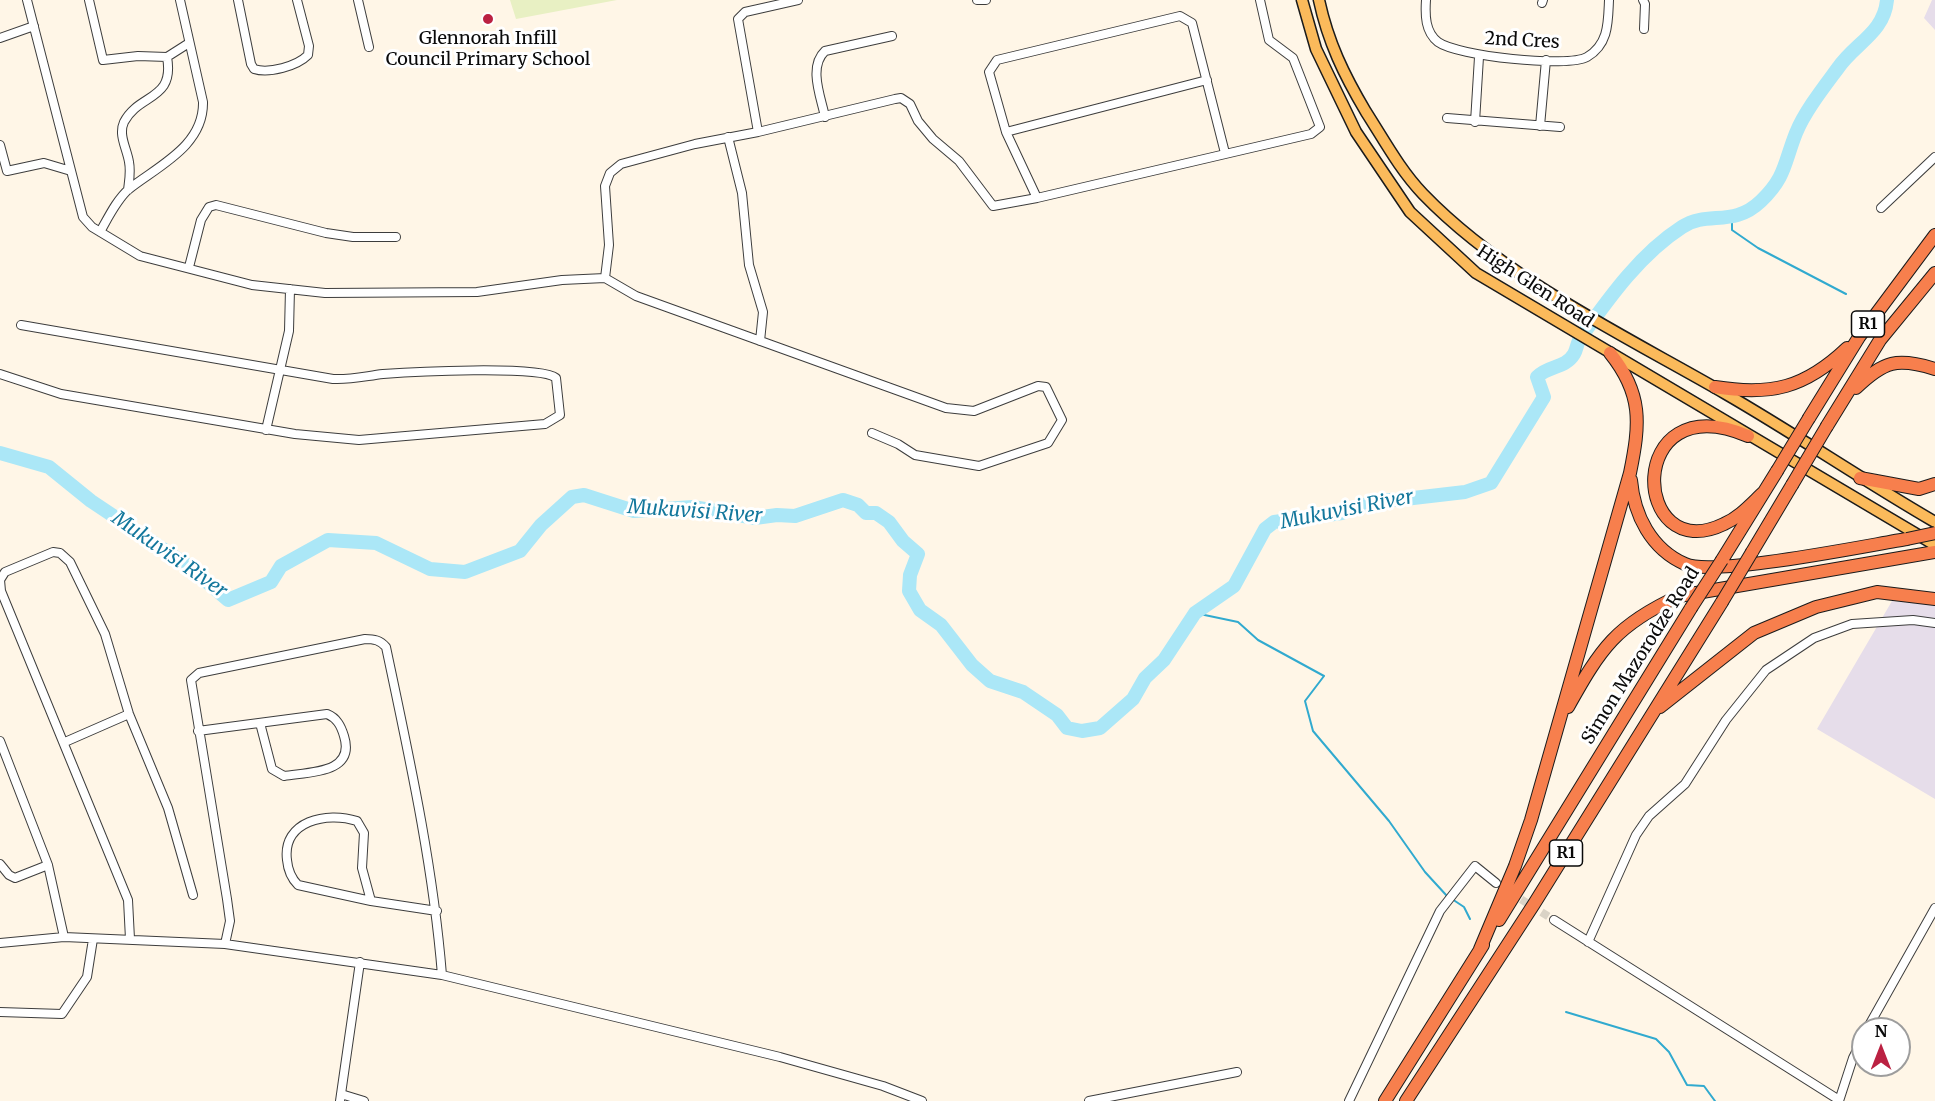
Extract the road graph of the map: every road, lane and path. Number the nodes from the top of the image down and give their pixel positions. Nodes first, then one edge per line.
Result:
1 (27, 0) edge
2 (89, 0) edge
3 (180, 0) edge
4 (238, 0) edge
5 (297, 0) edge
6 (358, 0) edge
7 (798, 0) edge
8 (977, 0) edge
9 (986, 0) edge
10 (1260, 0) edge
11 (1302, 0) edge
12 (1318, 0) edge
13 (1426, 0) edge
14 (1610, 0) edge
15 (1642, 0) edge
16 (34, 26) junction
17 (1644, 29) dead end
18 (892, 36) dead end
19 (0, 38) edge
20 (189, 43) junction
21 (369, 47) dead end
22 (167, 57) junction
23 (1479, 57) junction
24 (1546, 60) junction
25 (1207, 80) junction
26 (825, 117) junction
27 (1447, 118) dead end
28 (1475, 122) junction
29 (1540, 126) junction
30 (1560, 128) dead end
31 (759, 132) junction
32 (1005, 132) junction
33 (728, 137) junction
34 (0, 145) edge
35 (1225, 153) junction
36 (1935, 157) edge
37 (71, 171) junction
38 (128, 190) junction
39 (1036, 198) junction
40 (1881, 208) dead end
41 (100, 232) junction
42 (1935, 236) edge
43 (396, 237) dead end
44 (189, 267) junction
45 (1935, 273) edge
46 (605, 278) junction
47 (290, 289) junction
48 (21, 325) dead end
49 (1859, 337) junction
50 (760, 341) junction
51 (1610, 353) junction
52 (1935, 369) edge
53 (279, 370) junction
54 (0, 374) edge
55 (1714, 387) junction
56 (1844, 400) junction
57 (266, 430) junction
58 (872, 433) dead end
59 (1748, 436) junction
60 (1630, 473) junction
61 (1860, 478) junction
62 (1935, 484) edge
63 (1764, 492) junction
64 (1935, 522) edge
65 (1935, 534) edge
66 (1935, 544) edge
67 (1935, 552) edge
68 (1935, 599) edge
69 (1935, 623) edge
70 (1654, 712) junction
71 (129, 714) junction
72 (260, 723) junction
73 (1558, 723) junction
74 (198, 731) junction
75 (0, 741) edge
76 (65, 742) junction
77 (0, 864) edge
78 (48, 865) junction
79 (1496, 883) dead end
80 (193, 895) dead end
81 (371, 901) junction
82 (1935, 908) edge
83 (437, 911) junction
84 (1554, 921) tunnel mouth
85 (64, 937) junction
86 (93, 939) junction
87 (130, 939) junction
88 (1588, 942) junction
89 (0, 943) edge
90 (225, 944) junction
91 (1480, 949) junction
92 (360, 962) junction
93 (442, 975) junction
94 (0, 1012) edge
95 (1875, 1017) edge
96 (1851, 1064) edge
97 (1237, 1072) dead end
98 (340, 1098) edge
99 (1839, 1100) edge
100 (364, 1101) edge
101 (922, 1101) edge
102 (1089, 1101) edge
103 (1350, 1101) edge
104 (1385, 1101) edge
105 (1406, 1101) edge

1 - 16 street
2 - 22 street
3 - 20 street
4 - 5 street
6 - 21 street
7 - 31 street
8 - 9 street
10 - 35 street
11 - 51 main road, High Glen Road
12 - 55 main road, High Glen Road
13 - 23 street, 2nd Cres
14 - 24 street, 2nd Cres
15 - 17 street
16 - 19 street
16 - 37 street
18 - 26 street
20 - 22 street
20 - 38 street
22 - 38 street
23 - 24 street, 2nd Cres
23 - 28 street
24 - 29 street
25 - 32 street
25 - 32 street
25 - 35 street
26 - 31 street
26 - 39 street
27 - 28 street
28 - 29 street
29 - 30 street
31 - 33 street
32 - 39 street
33 - 46 street
33 - 50 street
34 - 37 street
35 - 39 street
36 - 40 street
37 - 41 street
38 - 41 street
41 - 44 street
42 - 49 highway, Simon Mazorodze Road / R1
43 - 44 street
44 - 47 street
45 - 56 highway, R1
46 - 47 street
46 - 50 street
47 - 53 street
48 - 53 street
49 - 55 highway
49 - 63 highway, Simon Mazorodze Road / R1, bridge
50 - 58 street
51 - 59 main road, High Glen Road
51 - 60 highway
52 - 56 highway
53 - 57 street
53 - 57 street
54 - 57 street
55 - 61 main road, High Glen Road
56 - 70 highway, R1, bridge
59 - 63 highway
59 - 66 main road, High Glen Road
60 - 65 highway, bridge
60 - 73 highway
61 - 62 highway
61 - 64 main road, High Glen Road
63 - 91 highway, Simon Mazorodze Road / R1, bridge
67 - 73 highway
68 - 70 highway
69 - 88 street
70 - 105 highway, R1
71 - 76 street
71 - 76 street
71 - 80 street
72 - 72 street
72 - 74 street
73 - 91 highway
74 - 83 street
74 - 90 street
75 - 78 street
76 - 87 street
77 - 78 street
78 - 85 street
79 - 103 street
81 - 81 street
81 - 83 street
82 - 95 street
83 - 93 street
84 - 88 street
85 - 86 street
85 - 89 street
86 - 87 street
86 - 94 street
87 - 90 street
88 - 99 street
90 - 92 street
91 - 104 highway, Simon Mazorodze Road / R1
92 - 93 street
92 - 98 street
93 - 101 street
96 - 99 street
97 - 102 street
98 - 100 street

